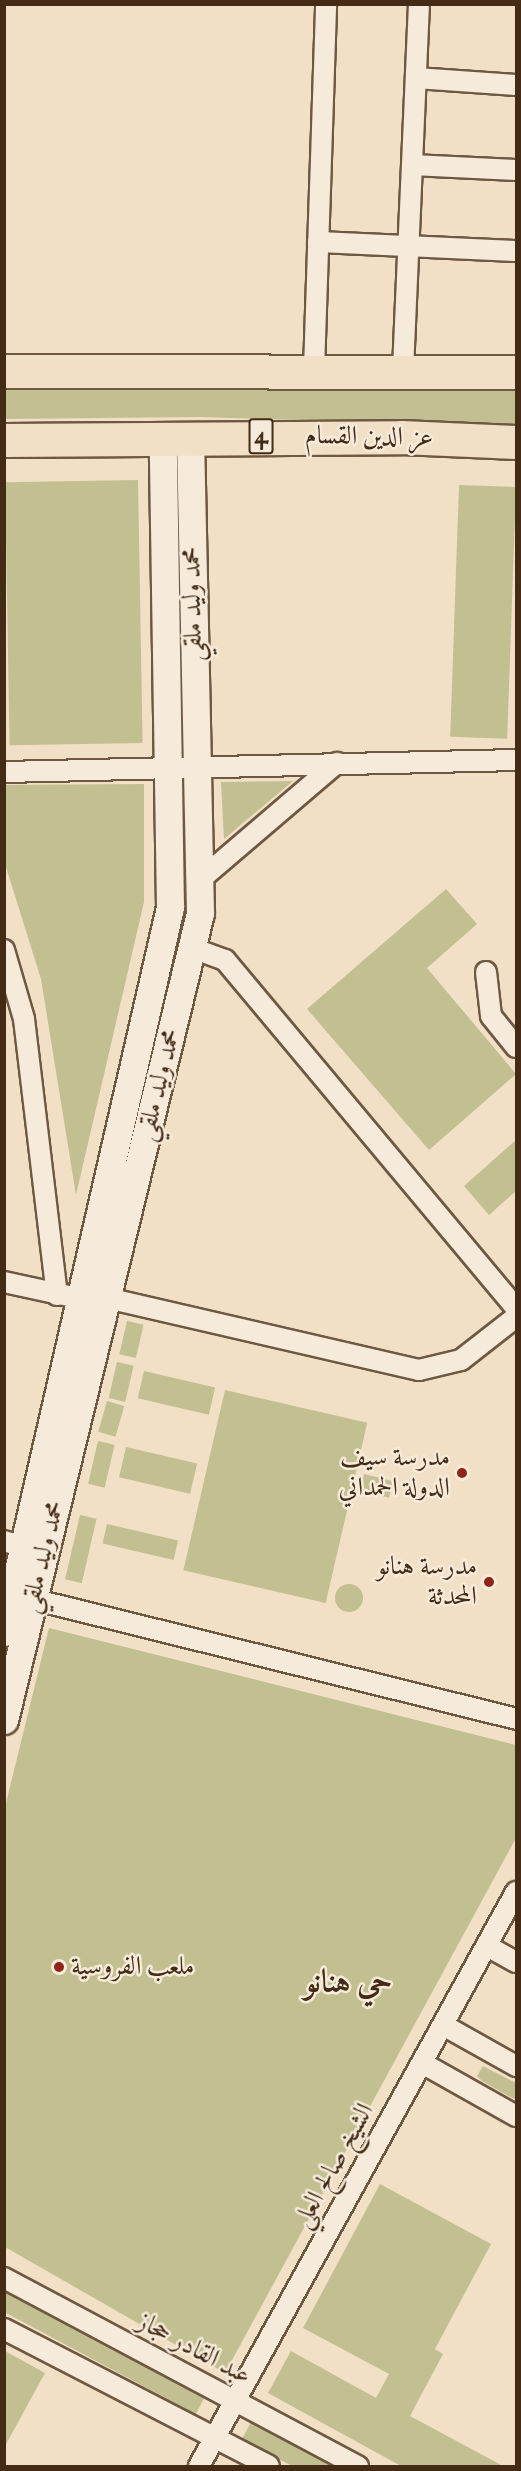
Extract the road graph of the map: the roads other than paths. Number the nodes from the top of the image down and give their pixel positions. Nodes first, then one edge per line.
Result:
1 (326, 4) edge
2 (418, 4) edge
3 (416, 78) junction
4 (516, 85) edge
5 (412, 165) junction
6 (516, 170) edge
7 (318, 242) junction
8 (408, 246) junction
9 (516, 251) edge
10 (314, 370) junction
11 (403, 370) junction
12 (4, 371) edge
13 (516, 372) edge
14 (177, 436) junction
15 (4, 440) edge
16 (516, 442) edge
17 (516, 760) edge
18 (337, 763) junction
19 (170, 766) junction
20 (196, 766) junction
21 (4, 772) edge
22 (201, 879) junction
23 (192, 948) junction
24 (4, 950) edge
25 (486, 972) dead end
26 (516, 1047) edge
27 (4, 1282) edge
28 (67, 1296) junction
29 (107, 1298) junction
30 (516, 1308) edge
31 (516, 1317) edge
32 (15, 1544) edge
33 (32, 1599) junction
34 (4, 1632) edge
35 (516, 1719) edge
36 (4, 1720) edge
37 (516, 1892) edge
38 (487, 1946) junction
39 (516, 1962) edge
40 (442, 2025) junction
41 (422, 2063) junction
42 (516, 2066) edge
43 (516, 2116) edge
44 (4, 2278) edge
45 (4, 2329) edge
46 (235, 2402) junction
47 (215, 2437) junction
48 (199, 2466) edge
49 (268, 2466) edge
50 (358, 2466) edge

1 - 7 street
2 - 3 street
3 - 4 street
3 - 5 street
5 - 6 street
5 - 8 street
7 - 8 street
7 - 10 street
8 - 9 street
8 - 11 street
10 - 11 highway
10 - 12 highway
11 - 13 highway
14 - 15 highway, عز الدين القسام / 4
14 - 16 highway, عز الدين القسام / 4
14 - 19 street, محمد وليد ملقي
14 - 20 street, محمد وليد ملقي
17 - 18 street
18 - 20 street
18 - 22 street
19 - 20 street
19 - 21 street
19 - 28 street, محمد وليد ملقي
20 - 22 street, محمد وليد ملقي
22 - 23 street, محمد وليد ملقي
23 - 29 street, محمد وليد ملقي
23 - 30 street
24 - 28 street
25 - 26 street
27 - 28 street
28 - 32 street, محمد وليد ملقي
29 - 31 street
29 - 33 street, محمد وليد ملقي
32 - 34 street, محمد وليد ملقي
33 - 35 street
33 - 36 street, محمد وليد ملقي
37 - 38 street, الشيخ صالح العلي
38 - 39 street
38 - 40 street, الشيخ صالح العلي
40 - 41 street, الشيخ صالح العلي
40 - 42 street
41 - 43 street
41 - 46 street, الشيخ صالح العلي
44 - 46 street, عبد القادر حجاز
45 - 47 street
46 - 47 street, الشيخ صالح العلي
46 - 50 street, عبد القادر حجاز
47 - 48 street, الشيخ صالح العلي
47 - 49 street

